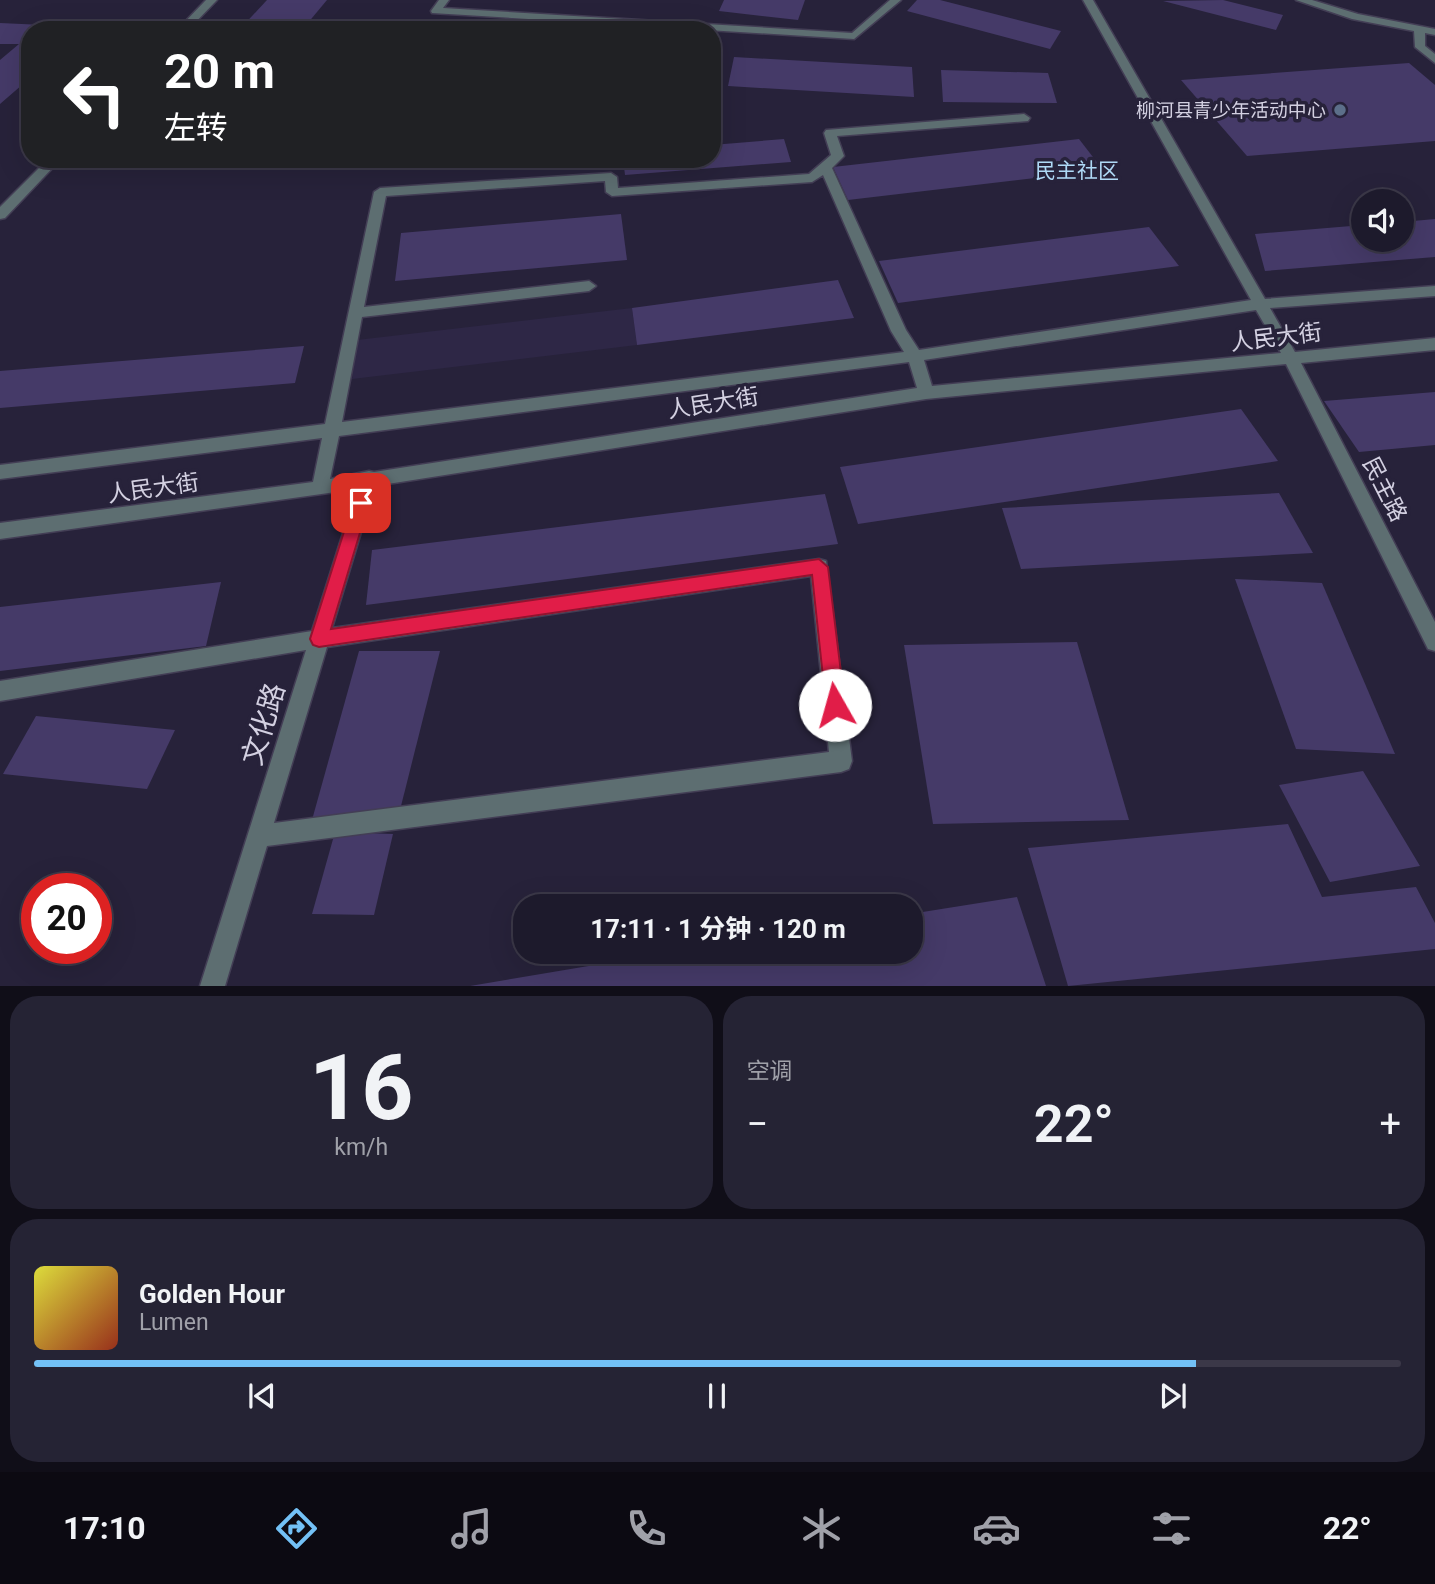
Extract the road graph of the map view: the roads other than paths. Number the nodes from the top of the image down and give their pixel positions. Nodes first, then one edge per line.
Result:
1 (212, 0) edge
2 (444, 0) edge
3 (896, 0) edge
4 (1088, 0) edge
5 (1301, 0) edge
6 (191, 21) edge
7 (603, 21) edge
8 (721, 28) edge
9 (1419, 28) junction
10 (1435, 32) edge
11 (1435, 60) edge
12 (1024, 118) dead end
13 (825, 166) junction
14 (46, 168) edge
15 (0, 215) edge
16 (589, 286) dead end
17 (1435, 291) edge
18 (1260, 304) junction
19 (356, 313) junction
20 (1435, 344) edge
21 (915, 356) junction
22 (1291, 358) junction
23 (926, 393) junction
24 (333, 429) junction
25 (0, 472) edge
26 (369, 478) junction
27 (320, 488) junction
28 (0, 531) edge
29 (319, 639) junction
30 (1435, 642) edge
31 (0, 691) edge
32 (258, 836) junction
33 (212, 985) edge

1 - 6 street
2 - 7 street
3 - 8 street
4 - 18 street, 民主路
5 - 9 street
9 - 10 street
9 - 11 street
12 - 13 street
13 - 19 street
13 - 21 street
14 - 15 street
16 - 19 street
17 - 18 street, 人民大街
18 - 21 street, 人民大街
18 - 22 street, 民主路
19 - 24 street
20 - 22 street, 人民大街
21 - 23 street
21 - 24 street, 人民大街
22 - 23 street, 人民大街
22 - 30 street, 民主路
23 - 26 street, 人民大街
24 - 25 street, 人民大街
24 - 27 street
26 - 27 street, 人民大街
26 - 29 street, 文化路
27 - 28 street, 人民大街
29 - 31 street
29 - 32 street, 文化路
29 - 32 street
32 - 33 street, 文化路

